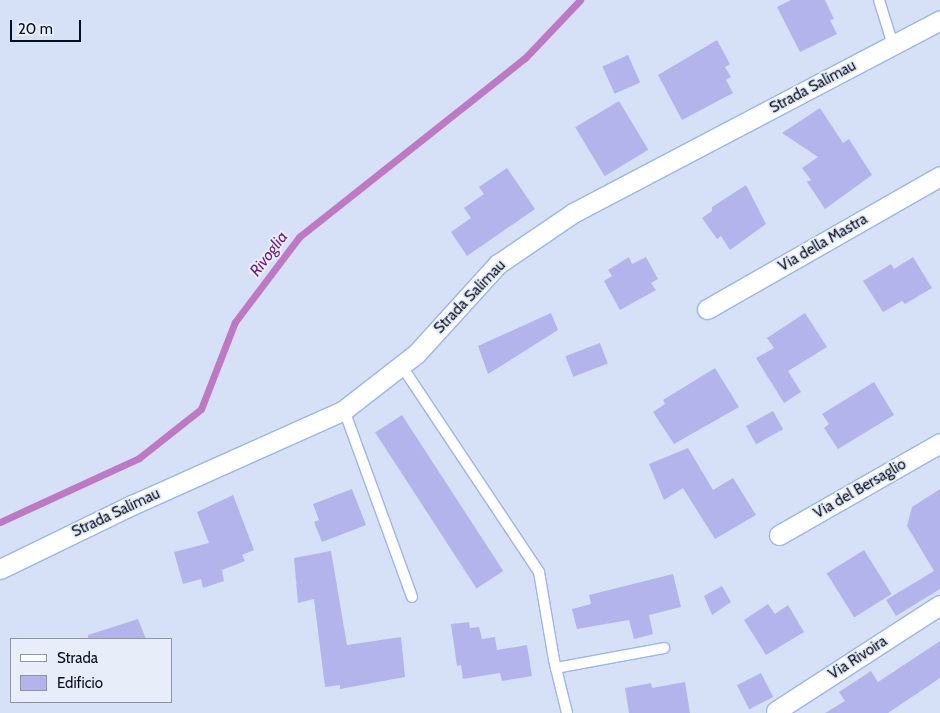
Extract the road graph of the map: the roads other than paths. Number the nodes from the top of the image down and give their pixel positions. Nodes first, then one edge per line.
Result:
1 (879, 0) edge
2 (940, 20) edge
3 (893, 45) junction
4 (940, 176) edge
5 (707, 310) dead end
6 (402, 365) junction
7 (344, 410) junction
8 (940, 443) edge
9 (779, 535) dead end
10 (0, 569) edge
11 (412, 597) dead end
12 (940, 605) edge
13 (664, 648) dead end
14 (556, 668) junction
15 (776, 711) dead end
16 (567, 713) edge

1 - 3 lane
2 - 3 street, Strada Salimau
3 - 6 street, Strada Salimau
4 - 5 street, Via della Mastra
6 - 7 street, Strada Salimau
6 - 14 lane
7 - 10 street, Strada Salimau
7 - 11 lane
8 - 9 street, Via del Bersaglio
12 - 15 street, Via Rivoira
13 - 14 lane
14 - 16 lane

